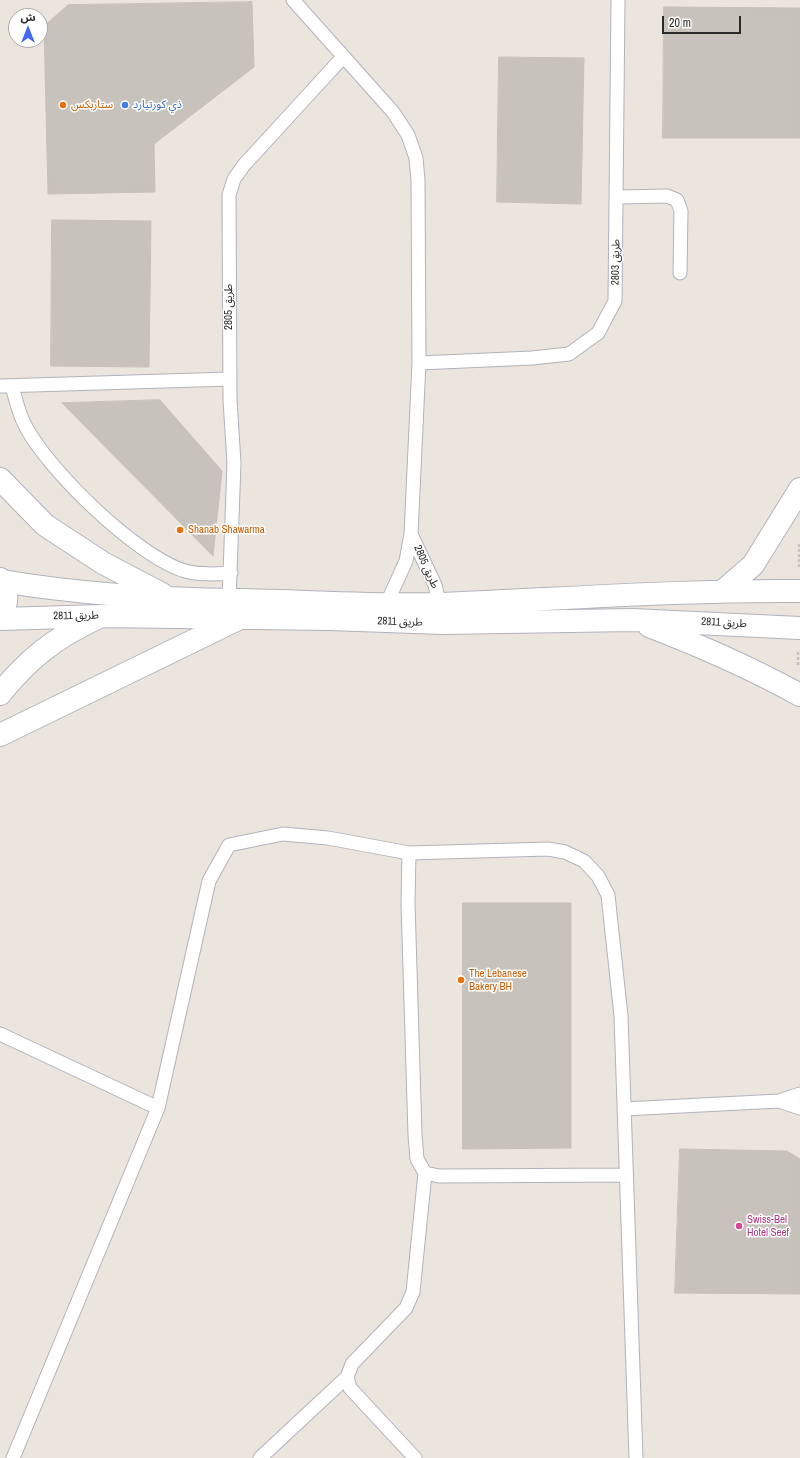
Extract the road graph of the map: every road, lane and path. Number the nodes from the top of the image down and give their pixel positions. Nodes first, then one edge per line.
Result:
1 (293, 0) edge
2 (618, 0) edge
3 (343, 57) junction
4 (617, 197) junction
5 (680, 273) dead end
6 (419, 363) junction
7 (230, 379) junction
8 (6, 386) edge
9 (0, 479) edge
10 (800, 489) edge
11 (411, 534) junction
12 (231, 573) junction
13 (1, 580) edge
14 (724, 590) junction
15 (800, 591) edge
16 (169, 598) junction
17 (229, 600) junction
18 (386, 613) junction
19 (441, 613) junction
20 (102, 616) junction
21 (0, 617) edge
22 (242, 618) junction
23 (633, 620) junction
24 (800, 628) edge
25 (0, 694) edge
26 (800, 695) edge
27 (0, 735) edge
28 (409, 853) junction
29 (3, 1037) edge
30 (800, 1094) edge
31 (779, 1101) junction
32 (158, 1108) junction
33 (800, 1108) edge
34 (624, 1109) junction
35 (425, 1173) junction
36 (626, 1175) junction
37 (347, 1377) junction
38 (13, 1458) edge
39 (260, 1458) edge
40 (415, 1458) edge
41 (636, 1458) edge

1 - 3 lane, طريق 2805
2 - 4 lane, طريق 2803
3 - 6 lane, طريق 2805
3 - 7 lane, طريق 2805
4 - 5 lane
4 - 6 lane, طريق 2803
6 - 11 lane, طريق 2805
7 - 8 lane
7 - 12 lane, طريق 2805
8 - 12 lane
9 - 16 street
10 - 14 street
11 - 18 lane, طريق 2805
11 - 19 lane, طريق 2805
12 - 17 lane, طريق 2805
13 - 16 street, طريق 2811
13 - 21 street
14 - 15 street, طريق 2811
14 - 19 street, طريق 2811
16 - 17 street, طريق 2811
17 - 18 street, طريق 2811
18 - 19 street, طريق 2811
18 - 22 street, طريق 2811
19 - 23 street, طريق 2811
20 - 21 street, طريق 2811
20 - 22 street, طريق 2811
20 - 25 street
22 - 27 street
23 - 24 street, طريق 2811
23 - 26 street
28 - 32 lane
28 - 34 lane
28 - 35 lane
29 - 32 lane
30 - 31 lane
31 - 33 lane
31 - 34 lane
32 - 38 lane
34 - 36 lane
35 - 36 lane
35 - 37 lane
36 - 41 lane
37 - 39 lane
37 - 40 lane

